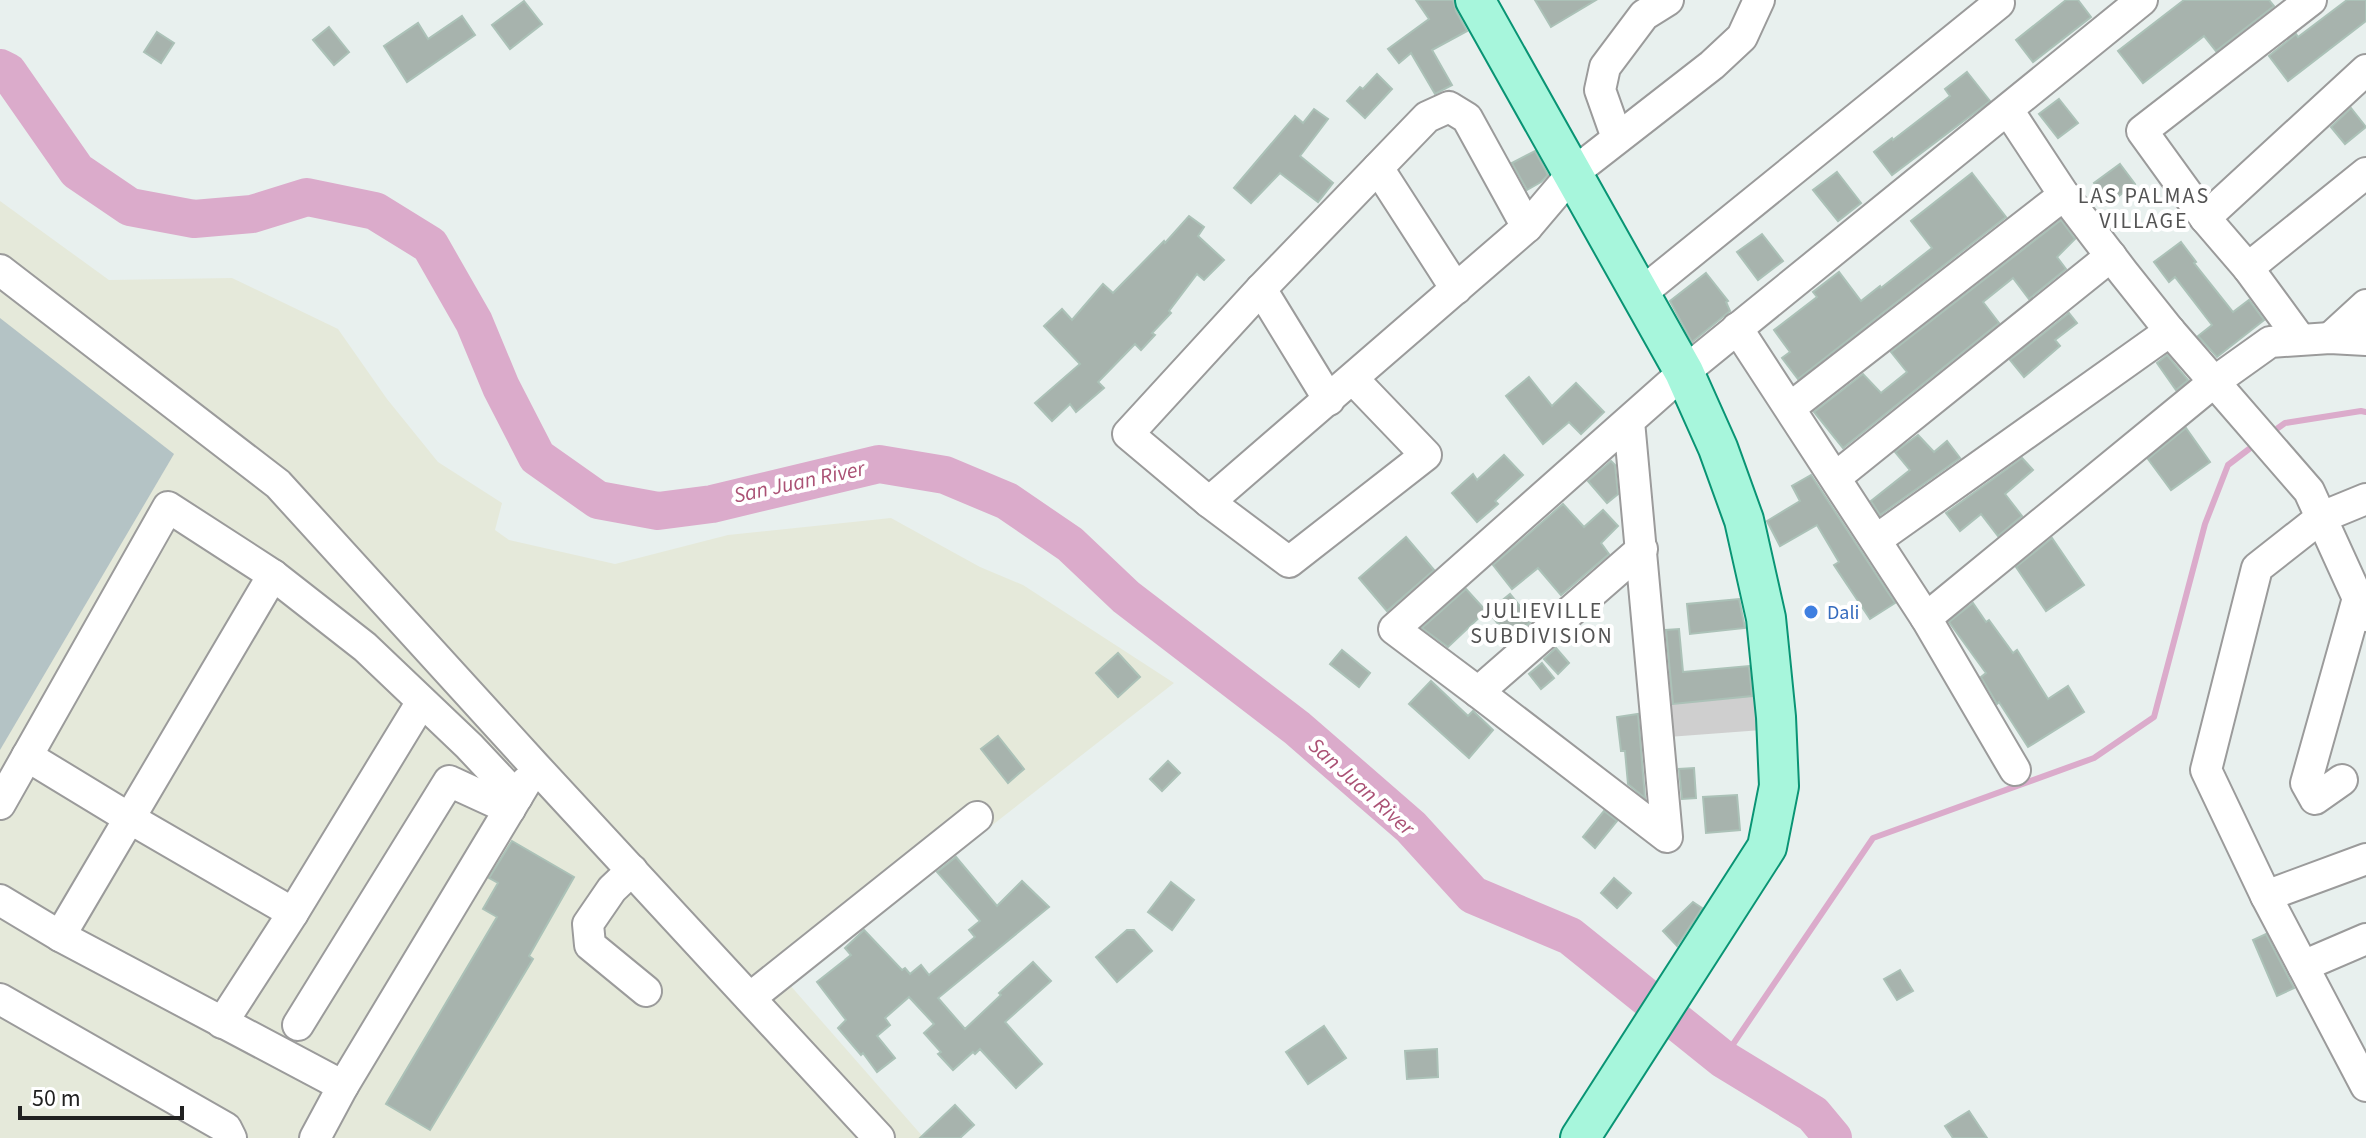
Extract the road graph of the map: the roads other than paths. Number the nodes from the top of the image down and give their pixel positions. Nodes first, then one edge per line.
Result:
1 (1475, 0) edge
2 (1668, 0) edge
3 (1759, 0) edge
4 (1996, 0) edge
5 (2142, 0) edge
6 (2311, 0) edge
7 (2366, 70) edge
8 (2008, 110) junction
9 (1617, 138) junction
10 (1378, 168) junction
11 (2366, 173) edge
12 (1572, 174) junction
13 (2064, 195) junction
14 (2205, 218) junction
15 (1527, 227) junction
16 (2111, 256) junction
17 (2248, 268) junction
18 (0, 270) edge
19 (1261, 289) junction
20 (1456, 289) junction
21 (1640, 294) junction
22 (2366, 305) edge
23 (1737, 328) junction
24 (2170, 331) junction
25 (2330, 338) junction
26 (2300, 339) junction
27 (2366, 340) edge
28 (1684, 372) junction
29 (1353, 379) junction
30 (2214, 382) junction
31 (1329, 400) junction
32 (1791, 407) junction
33 (1629, 421) junction
34 (1836, 477) junction
35 (2366, 499) edge
36 (1209, 502) junction
37 (2322, 517) junction
38 (1876, 540) junction
39 (1642, 549) junction
40 (273, 575) junction
41 (2362, 607) edge
42 (1926, 618) junction
43 (1478, 692) junction
44 (421, 703) junction
45 (27, 756) junction
46 (535, 766) junction
47 (2015, 770) dead end
48 (2342, 780) dead end
49 (513, 803) junction
50 (0, 804) edge
51 (977, 817) dead end
52 (129, 818) junction
53 (2366, 859) edge
54 (632, 870) junction
55 (2266, 896) junction
56 (0, 900) edge
57 (293, 913) junction
58 (60, 936) junction
59 (2366, 939) edge
60 (2303, 966) junction
61 (646, 991) dead end
62 (750, 998) junction
63 (0, 999) edge
64 (222, 1023) junction
65 (287, 1042) junction
66 (343, 1086) junction
67 (2366, 1086) edge
68 (231, 1138) edge
69 (315, 1138) edge
70 (879, 1138) edge
71 (1580, 1138) edge

1 - 12 main road
2 - 9 street
3 - 9 street
4 - 21 street
5 - 8 street
6 - 14 street
7 - 14 street
8 - 13 street
8 - 23 street
9 - 12 street
10 - 15 street
10 - 19 street
10 - 20 street
11 - 17 street
12 - 15 street
12 - 21 main road
13 - 16 street
13 - 32 street
14 - 17 street
15 - 20 street
16 - 24 street
16 - 34 street
17 - 26 street
18 - 46 street
19 - 31 street
19 - 36 street
20 - 29 street
21 - 28 main road
22 - 25 street
23 - 28 street
23 - 32 street
24 - 30 street
24 - 38 street
25 - 26 street
25 - 27 street
26 - 30 street
28 - 33 street
28 - 71 main road
29 - 31 street
29 - 36 street
30 - 37 street
30 - 42 street
31 - 36 street
32 - 34 street
33 - 39 street
33 - 43 street
34 - 38 street
35 - 37 street
37 - 41 street
37 - 55 street
38 - 42 street
39 - 43 street
39 - 43 street
40 - 44 street
40 - 45 street
40 - 52 street
41 - 48 street
42 - 47 street
44 - 49 street
44 - 57 street
45 - 50 street
45 - 52 street
46 - 49 street
46 - 54 street
49 - 65 street
49 - 66 street
51 - 62 street
52 - 57 street
52 - 58 street
53 - 55 street
54 - 61 street
54 - 62 street
55 - 60 street
56 - 58 street
57 - 64 street
58 - 64 street
59 - 60 street
60 - 67 street
62 - 70 street
63 - 68 street
64 - 65 street
65 - 66 street
66 - 69 street

